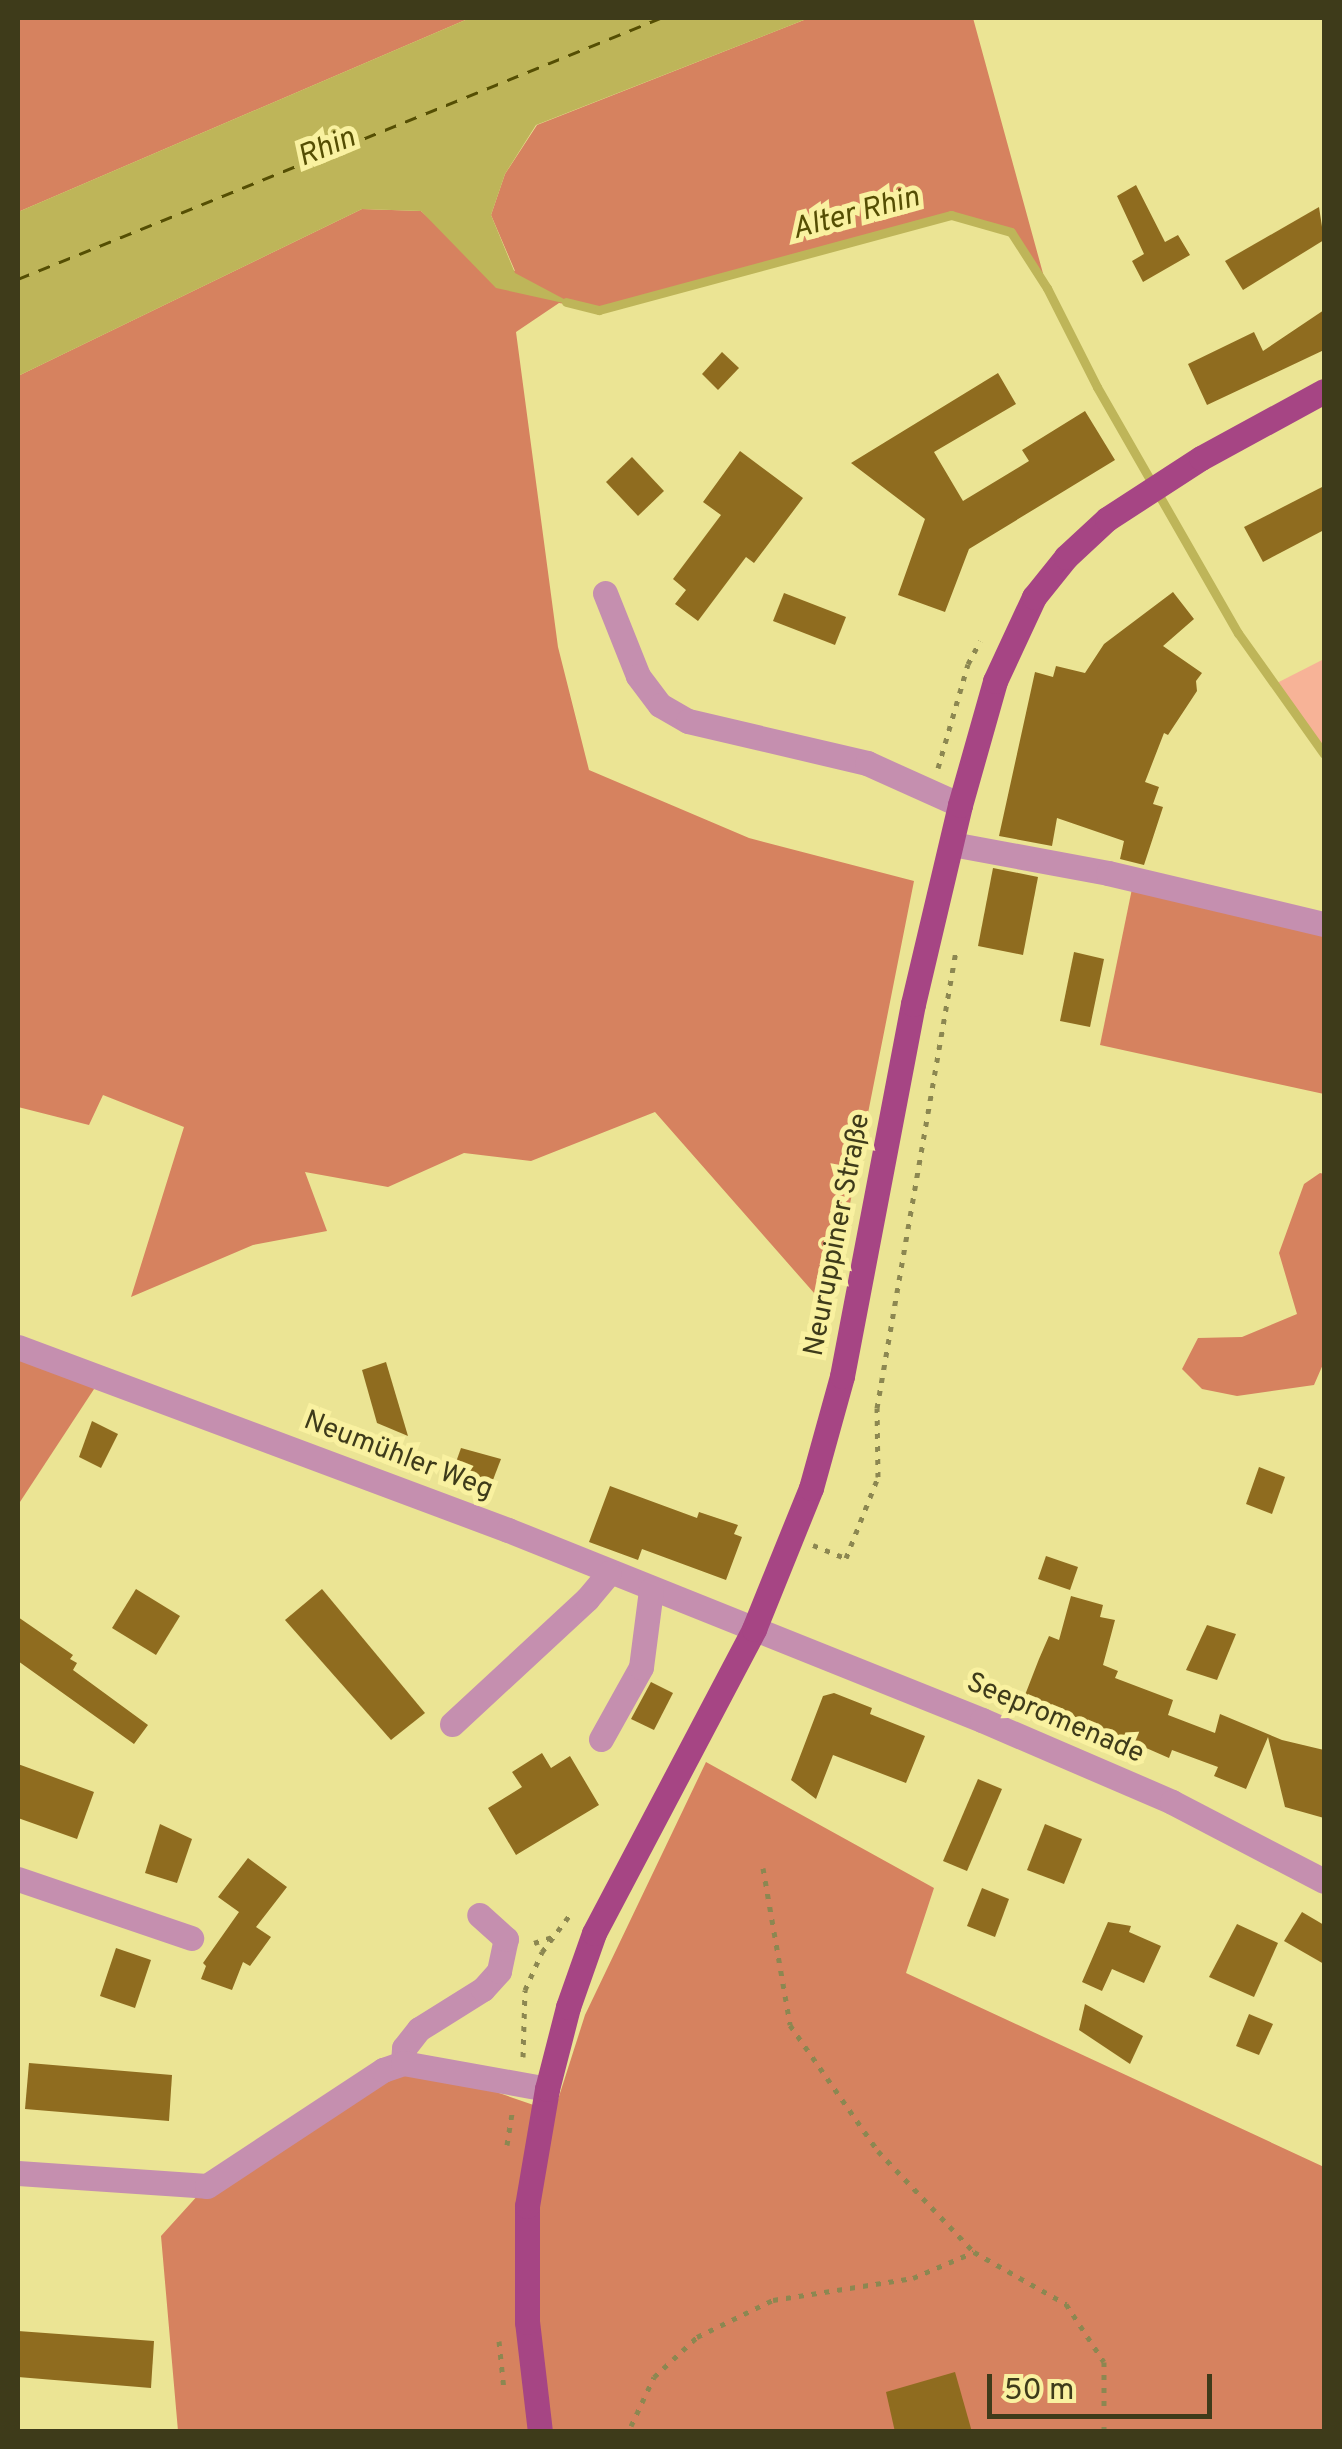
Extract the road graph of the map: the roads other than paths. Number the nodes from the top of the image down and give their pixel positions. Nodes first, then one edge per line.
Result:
1 (1324, 391) edge
2 (605, 593) dead end
3 (960, 805) junction
4 (952, 844) junction
5 (1324, 924) edge
6 (18, 1347) edge
7 (610, 1573) junction
8 (651, 1590) junction
9 (754, 1629) junction
10 (452, 1724) dead end
11 (602, 1739) dead end
12 (18, 1879) edge
13 (1324, 1881) edge
14 (479, 1915) dead end
15 (192, 1938) dead end
16 (403, 2064) junction
17 (546, 2089) junction
18 (18, 2174) edge
19 (540, 2432) edge

1 - 3 main road, Neuruppiner Straße
2 - 3 street
3 - 4 main road, Neuruppiner Straße
4 - 5 street
4 - 9 main road, Neuruppiner Straße
6 - 7 street, Neumühler Weg
7 - 8 street, Neumühler Weg
7 - 10 street
8 - 9 street, Neumühler Weg
8 - 11 street
9 - 13 street, Seepromenade
9 - 17 main road, Neuruppiner Straße
12 - 15 street
14 - 16 street
16 - 17 street
16 - 18 street
17 - 19 main road, Neuruppiner Straße

